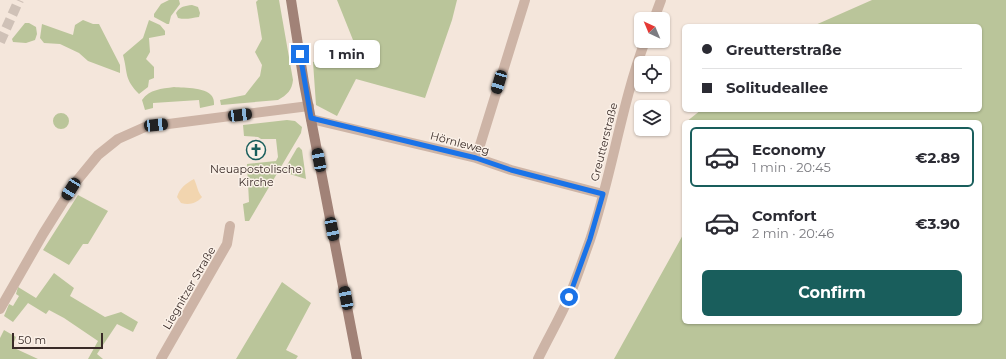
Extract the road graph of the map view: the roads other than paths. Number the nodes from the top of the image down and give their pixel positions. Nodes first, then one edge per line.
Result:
1 (291, 0) edge
2 (525, 0) edge
3 (661, 0) edge
4 (657, 12) edge
5 (643, 48) edge
6 (309, 106) junction
7 (311, 118) junction
8 (476, 158) junction
9 (603, 194) junction
10 (230, 226) dead end
11 (0, 309) edge
12 (161, 359) edge
13 (358, 359) edge
14 (538, 359) edge

1 - 6 main road
2 - 8 street
3 - 4 street
5 - 9 street, Greutterstraße
6 - 7 main road
6 - 11 street
7 - 8 street, Hörnleweg
7 - 13 main road
8 - 9 street, Hörnleweg
9 - 14 street, Greutterstraße
10 - 12 street, Liegnitzer Straße

